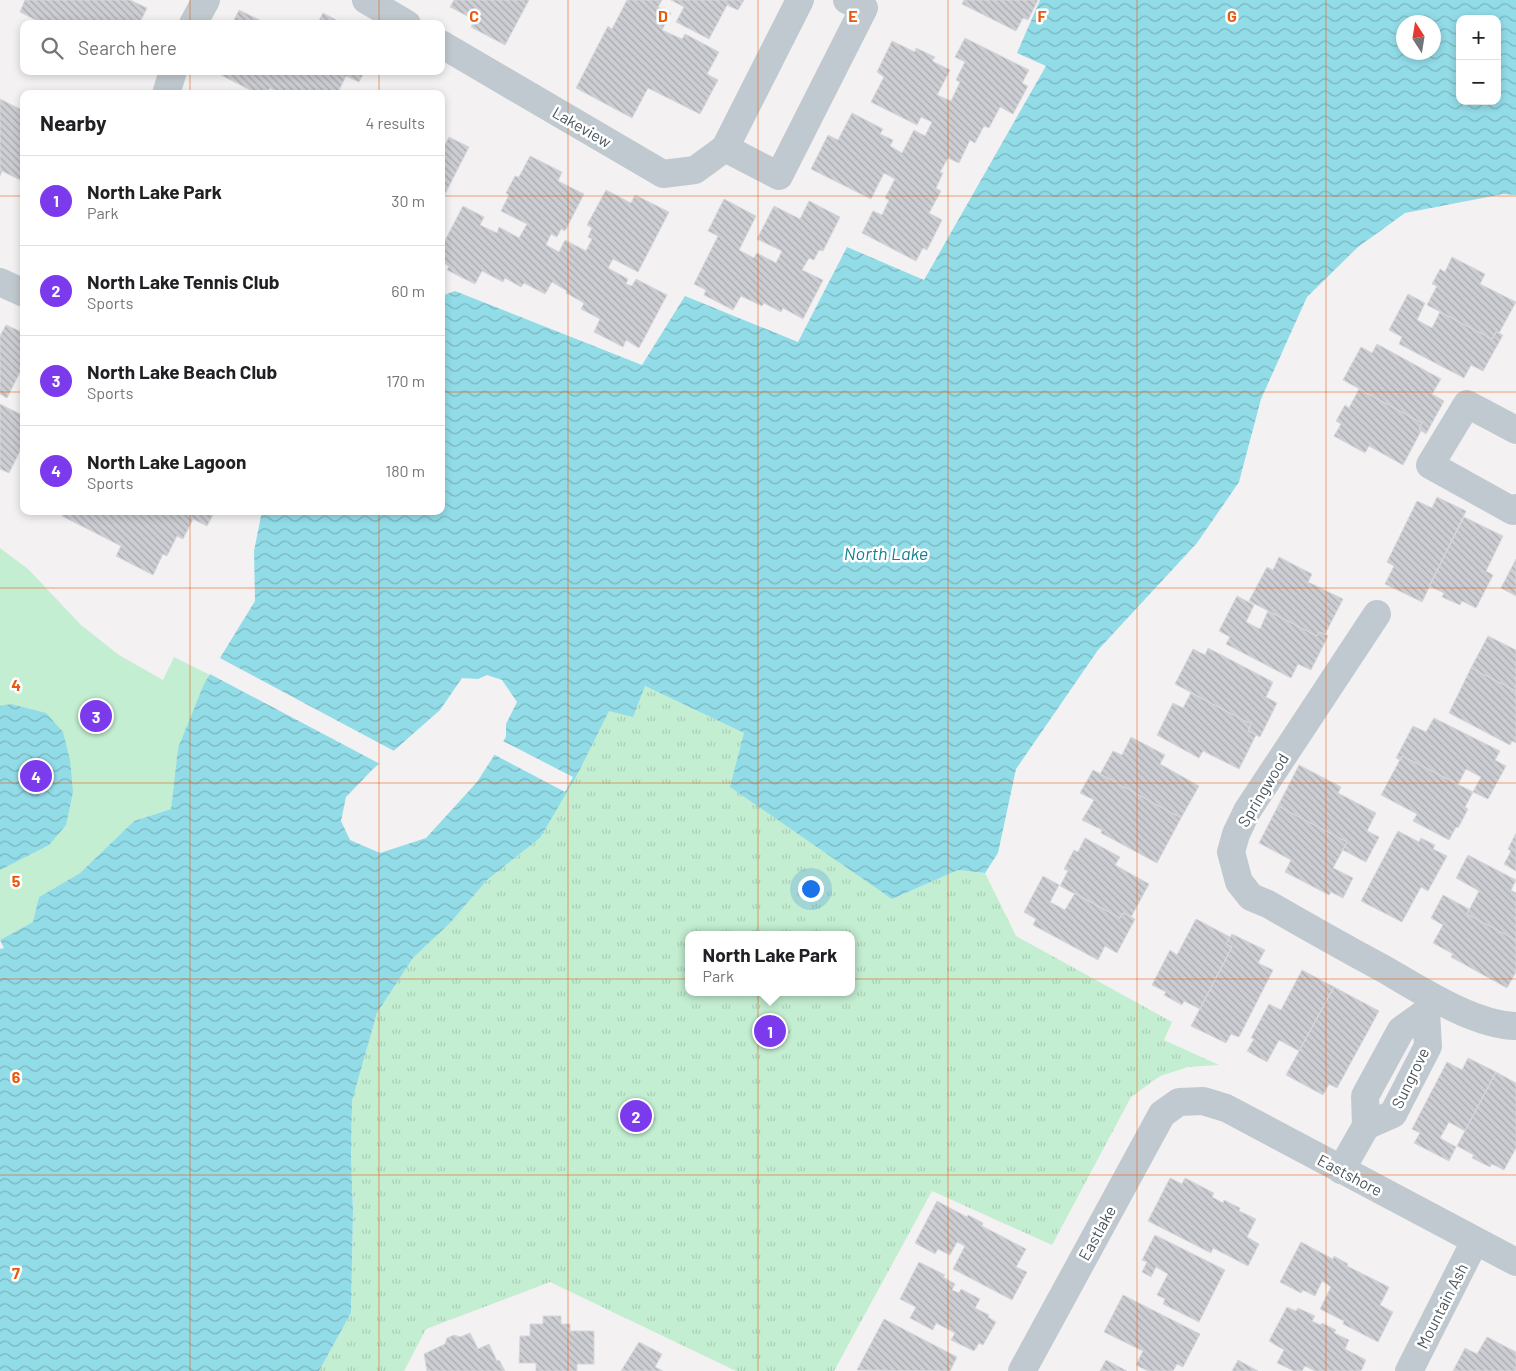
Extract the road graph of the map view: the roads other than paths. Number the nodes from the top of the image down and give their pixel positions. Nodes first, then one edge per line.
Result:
1 (206, 0) edge
2 (366, 0) edge
3 (800, 0) edge
4 (847, 0) edge
5 (195, 20) edge
6 (400, 20) edge
7 (445, 46) edge
8 (172, 75) edge
9 (167, 90) edge
10 (725, 148) junction
11 (0, 282) edge
12 (20, 290) edge
13 (1516, 430) edge
14 (1516, 508) edge
15 (1377, 614) dead end
16 (1430, 1005) junction
17 (1516, 1026) edge
18 (1179, 1102) joint
19 (1341, 1170) junction
20 (1475, 1241) junction
21 (1516, 1262) edge
22 (1022, 1371) edge
23 (1409, 1371) edge

1 - 5 street
2 - 6 street
3 - 10 street, Lakeview
4 - 10 street
7 - 10 street, Lakeview
8 - 9 street
11 - 12 street
13 - 14 street
15 - 16 street, Springwood
16 - 17 street, Springwood
16 - 19 street, Sungrove
18 - 19 street, Eastshore
18 - 22 street, Eastlake
19 - 20 street, Eastshore
20 - 21 street, Eastshore
20 - 23 street, Mountain Ash

